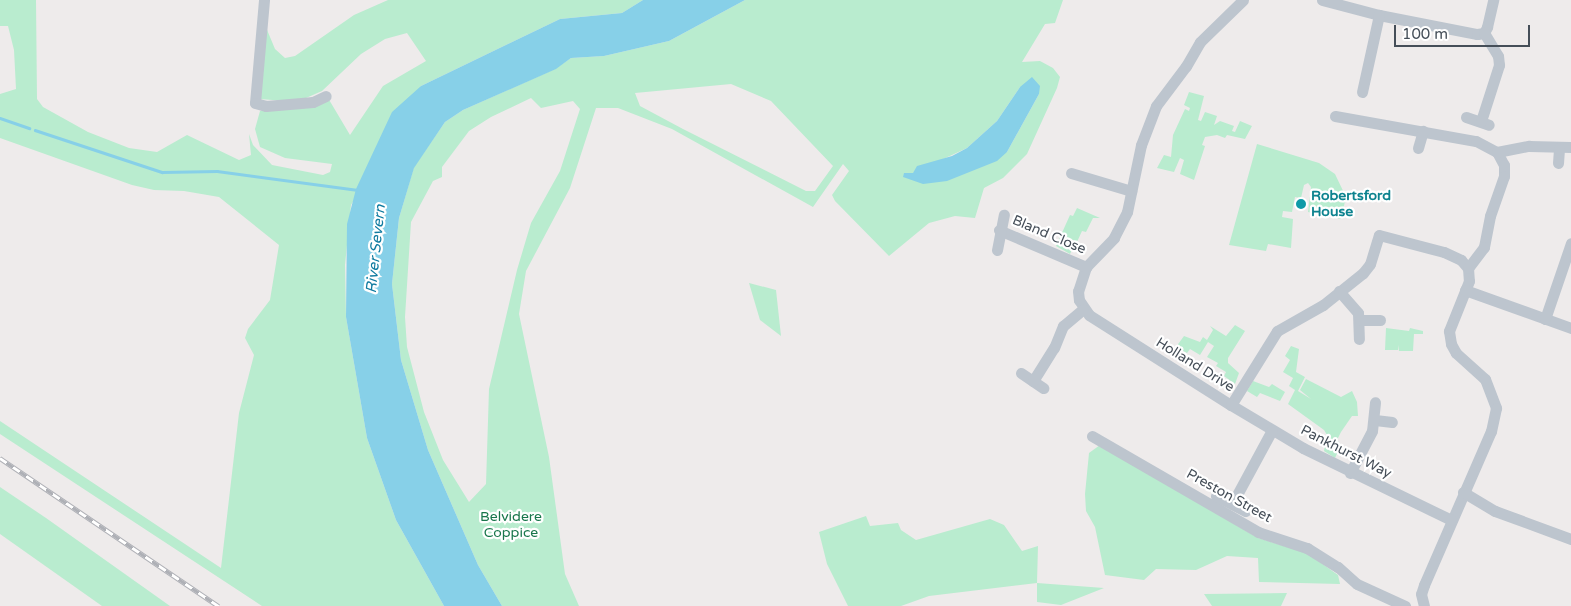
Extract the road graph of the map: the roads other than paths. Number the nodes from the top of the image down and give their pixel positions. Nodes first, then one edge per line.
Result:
1 (264, 0) edge
2 (1243, 0) edge
3 (1322, 0) edge
4 (1493, 0) edge
5 (1340, 2) edge
6 (1379, 15) junction
7 (1484, 33) junction
8 (1362, 92) dead end
9 (326, 96) dead end
10 (1336, 116) dead end
11 (1466, 117) dead end
12 (1423, 131) junction
13 (1571, 147) edge
14 (1418, 148) dead end
15 (1559, 148) junction
16 (1497, 152) junction
17 (1558, 163) dead end
18 (1071, 173) dead end
19 (1131, 191) junction
20 (1004, 215) dead end
21 (999, 230) junction
22 (1571, 243) edge
23 (997, 250) dead end
24 (1086, 268) junction
25 (1468, 268) junction
26 (1465, 290) junction
27 (1339, 291) junction
28 (1083, 309) junction
29 (1545, 319) junction
30 (1360, 320) junction
31 (1380, 320) dead end
32 (1571, 328) edge
33 (1359, 339) dead end
34 (1021, 373) dead end
35 (1375, 402) dead end
36 (1231, 405) junction
37 (1375, 420) junction
38 (1392, 422) dead end
39 (1272, 430) junction
40 (1092, 436) dead end
41 (1350, 473) junction
42 (1463, 492) junction
43 (1216, 496) dead end
44 (1232, 504) junction
45 (1245, 511) dead end
46 (1451, 520) junction
47 (1571, 539) edge
48 (1405, 606) edge
49 (1424, 606) edge

1 - 9 street
2 - 19 street
3 - 5 street
4 - 7 street
5 - 6 street
6 - 7 street
6 - 8 street
7 - 11 street
10 - 12 street
12 - 14 street
12 - 16 street
13 - 15 street
15 - 16 street
15 - 17 street
16 - 25 street
18 - 19 street
19 - 24 street
20 - 21 street, Bland Close
21 - 23 street, Bland Close
21 - 24 street, Bland Close
22 - 29 street
24 - 28 street
25 - 26 street
25 - 27 street, Holland Drive
26 - 29 street
26 - 42 street
27 - 30 street
27 - 36 street, Holland Drive
28 - 34 street
28 - 36 street, Holland Drive
29 - 32 street
30 - 31 street
30 - 33 street
35 - 37 street
36 - 39 street, Pankhurst Way
37 - 38 street
37 - 41 street
39 - 41 street, Pankhurst Way
39 - 44 street
40 - 48 street, Preston Street
41 - 46 street, Pankhurst Way
42 - 46 street
42 - 47 street
43 - 44 street
44 - 45 street
46 - 49 street

